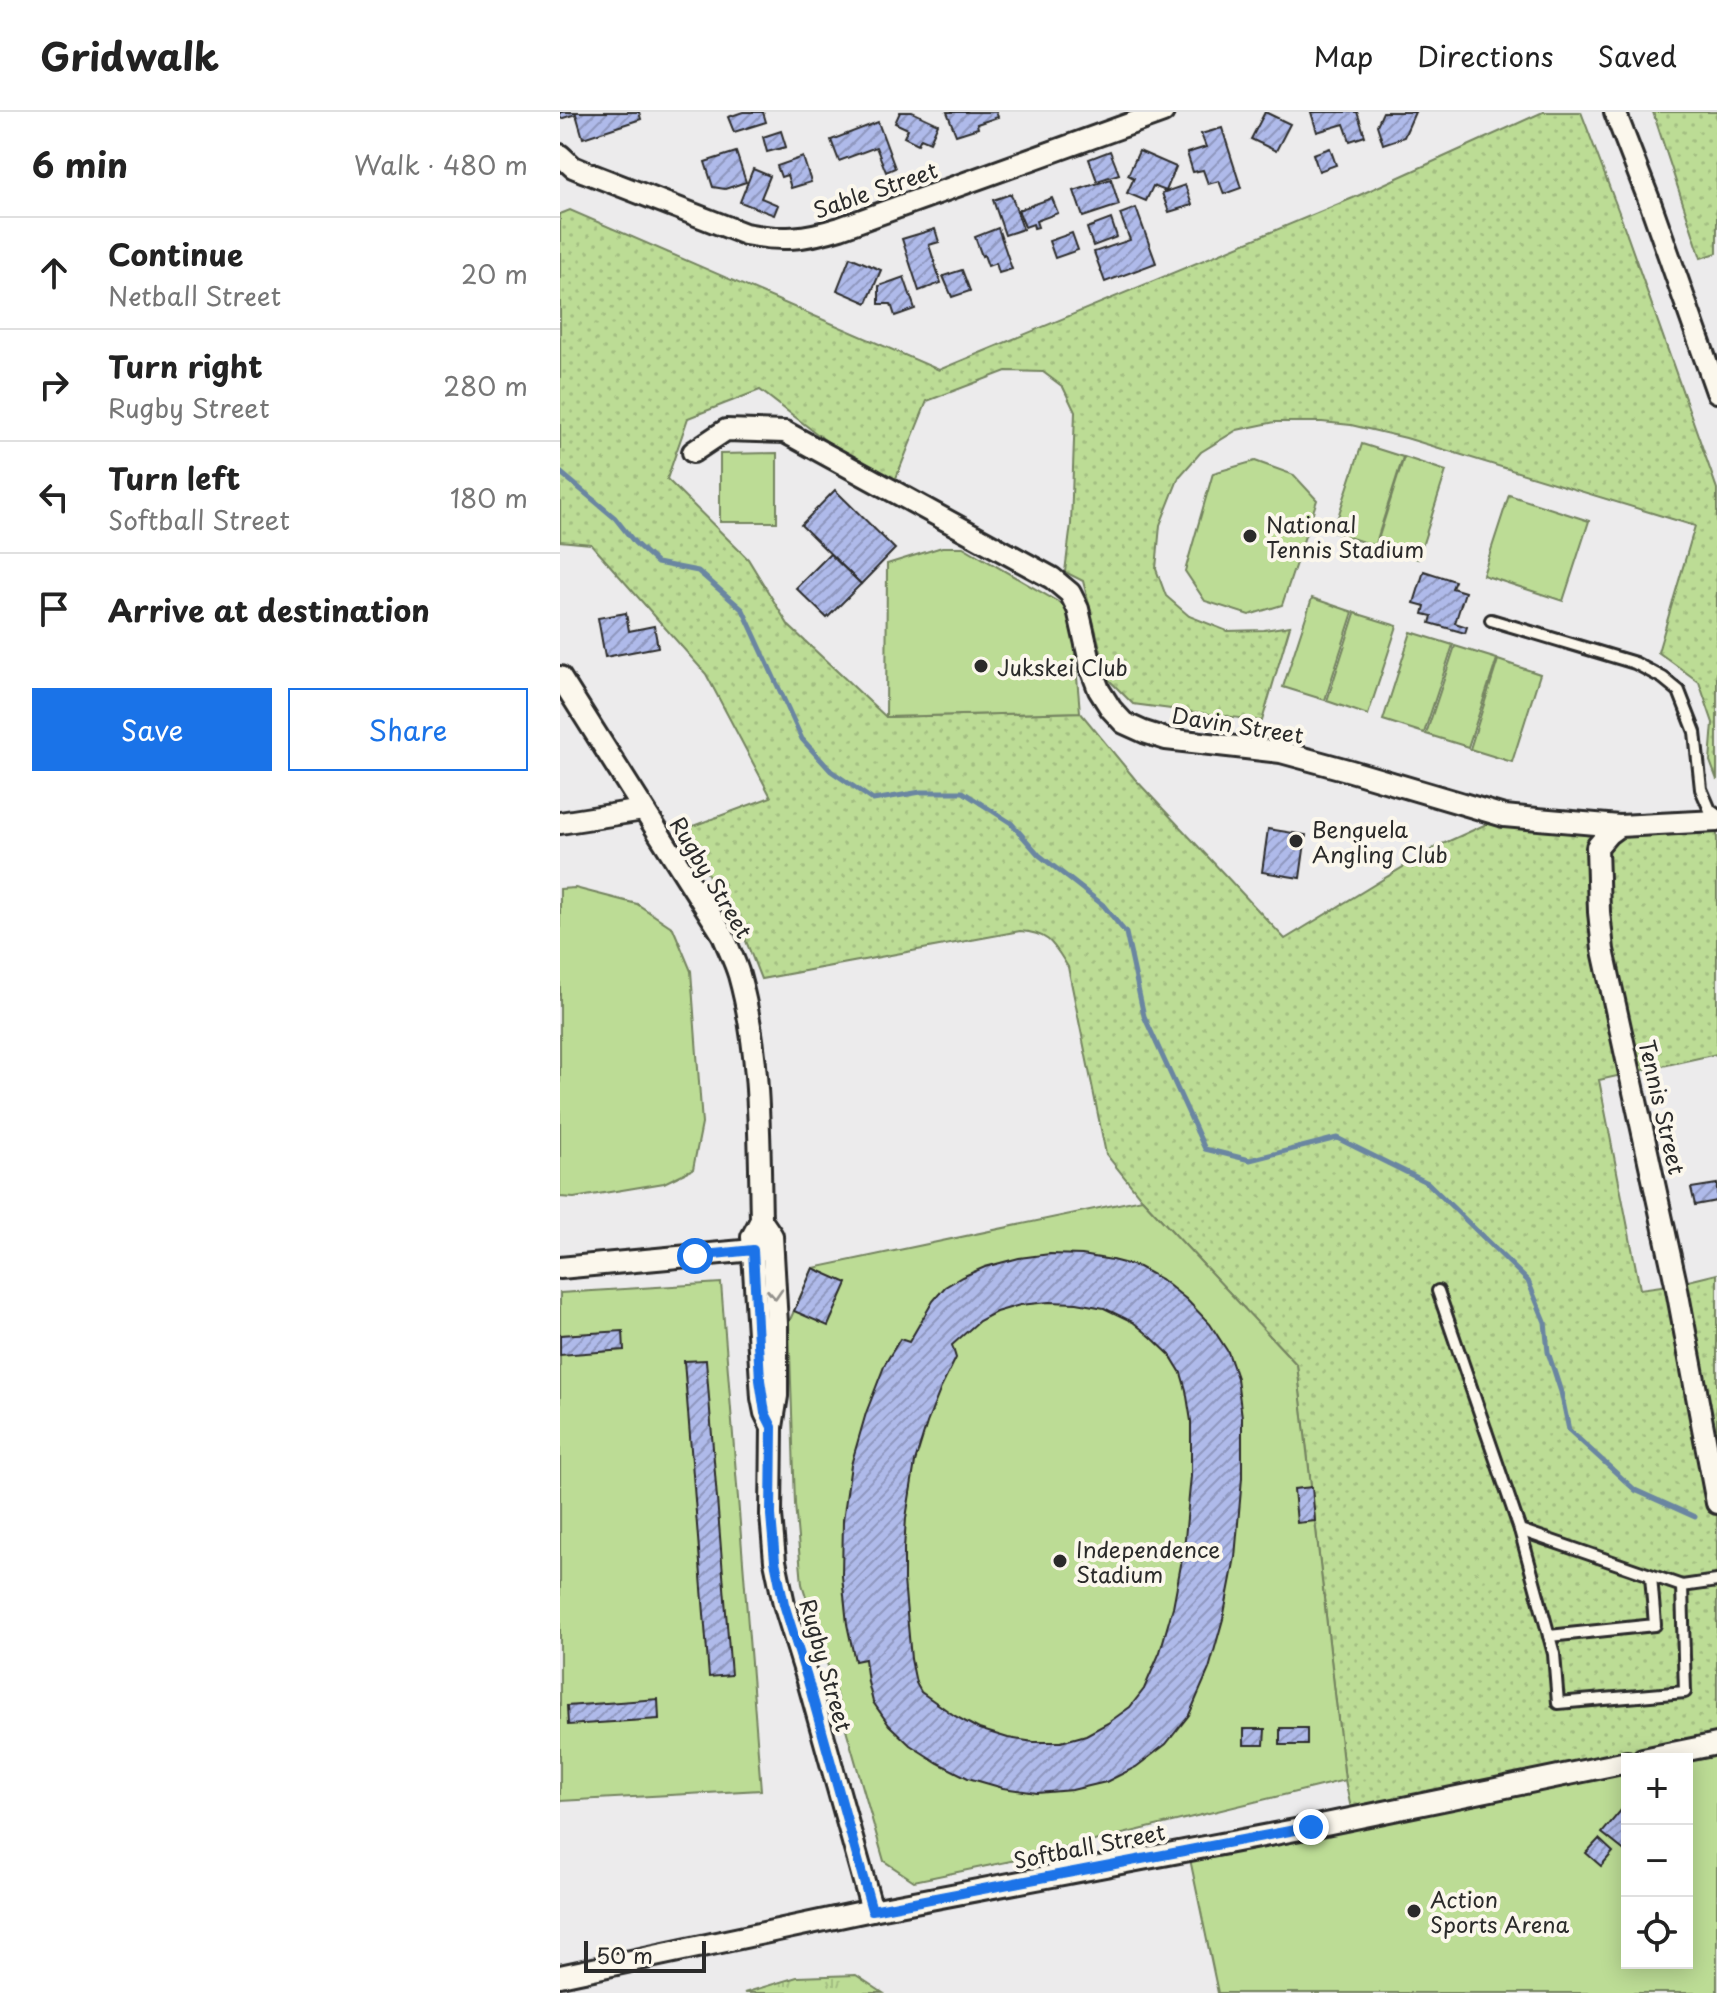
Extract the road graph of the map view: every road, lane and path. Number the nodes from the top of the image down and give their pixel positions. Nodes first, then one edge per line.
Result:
1 (1163, 112) edge
2 (1615, 112) edge
3 (560, 155) edge
4 (1717, 392) edge
5 (693, 452) dead end
6 (1491, 620) dead end
7 (560, 677) edge
8 (643, 810) junction
9 (1717, 818) edge
10 (560, 823) edge
11 (1619, 826) junction
12 (762, 1238) junction
13 (560, 1256) edge
14 (560, 1268) edge
15 (1438, 1291) dead end
16 (1717, 1503) edge
17 (1520, 1530) junction
18 (1651, 1576) junction
19 (1717, 1581) edge
20 (1682, 1586) junction
21 (1549, 1636) junction
22 (1717, 1744) edge
23 (1673, 1753) edge
24 (1621, 1763) edge
25 (872, 1910) junction
26 (560, 1976) edge

1 - 3 street, Sable Street
2 - 4 street
5 - 11 street, Davin Street
6 - 9 lane
7 - 8 street, Rugby Street
8 - 10 street
8 - 12 street, Rugby Street
9 - 11 street
11 - 16 street, Tennis Street
12 - 13 street
12 - 14 street
12 - 25 street, Rugby Street
15 - 17 lane
17 - 18 lane
17 - 21 lane
18 - 20 lane
18 - 21 lane
19 - 20 lane
20 - 21 lane
22 - 23 street
24 - 25 street, Softball Street
25 - 26 street, Softball Street

